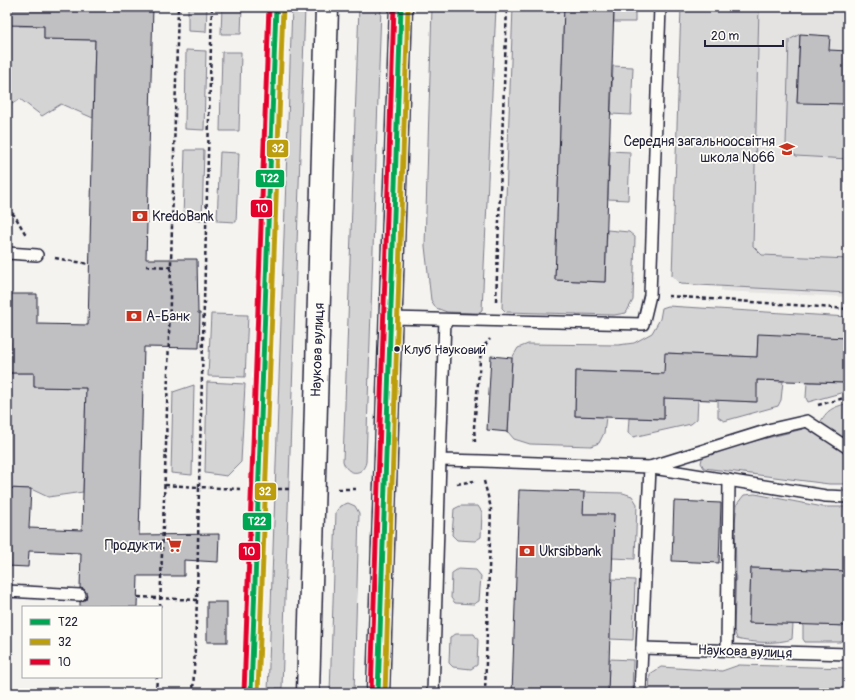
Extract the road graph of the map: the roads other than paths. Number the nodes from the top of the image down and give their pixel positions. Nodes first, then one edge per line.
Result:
1 (276, 7) edge
2 (327, 7) edge
3 (401, 7) edge
4 (660, 7) edge
5 (7, 253) edge
6 (37, 255) dead end
7 (391, 318) junction
8 (445, 320) junction
9 (848, 448) edge
10 (440, 460) junction
11 (650, 467) junction
12 (729, 480) junction
13 (848, 497) edge
14 (7, 591) edge
15 (80, 595) dead end
16 (642, 648) junction
17 (727, 650) junction
18 (848, 654) edge
19 (251, 693) edge
20 (308, 693) edge
21 (378, 693) edge
22 (433, 693) edge
23 (640, 693) edge

1 - 19 lane
2 - 20 main road, Наукова вулиця
3 - 7 main road
4 - 8 lane
5 - 6 lane
7 - 8 lane
7 - 21 main road
8 - 10 lane
9 - 11 lane
10 - 11 lane
10 - 22 lane
11 - 12 lane
11 - 16 lane
12 - 13 lane
12 - 17 lane
14 - 15 lane
16 - 17 lane, Наукова вулиця
16 - 23 lane
17 - 18 lane, Наукова вулиця

